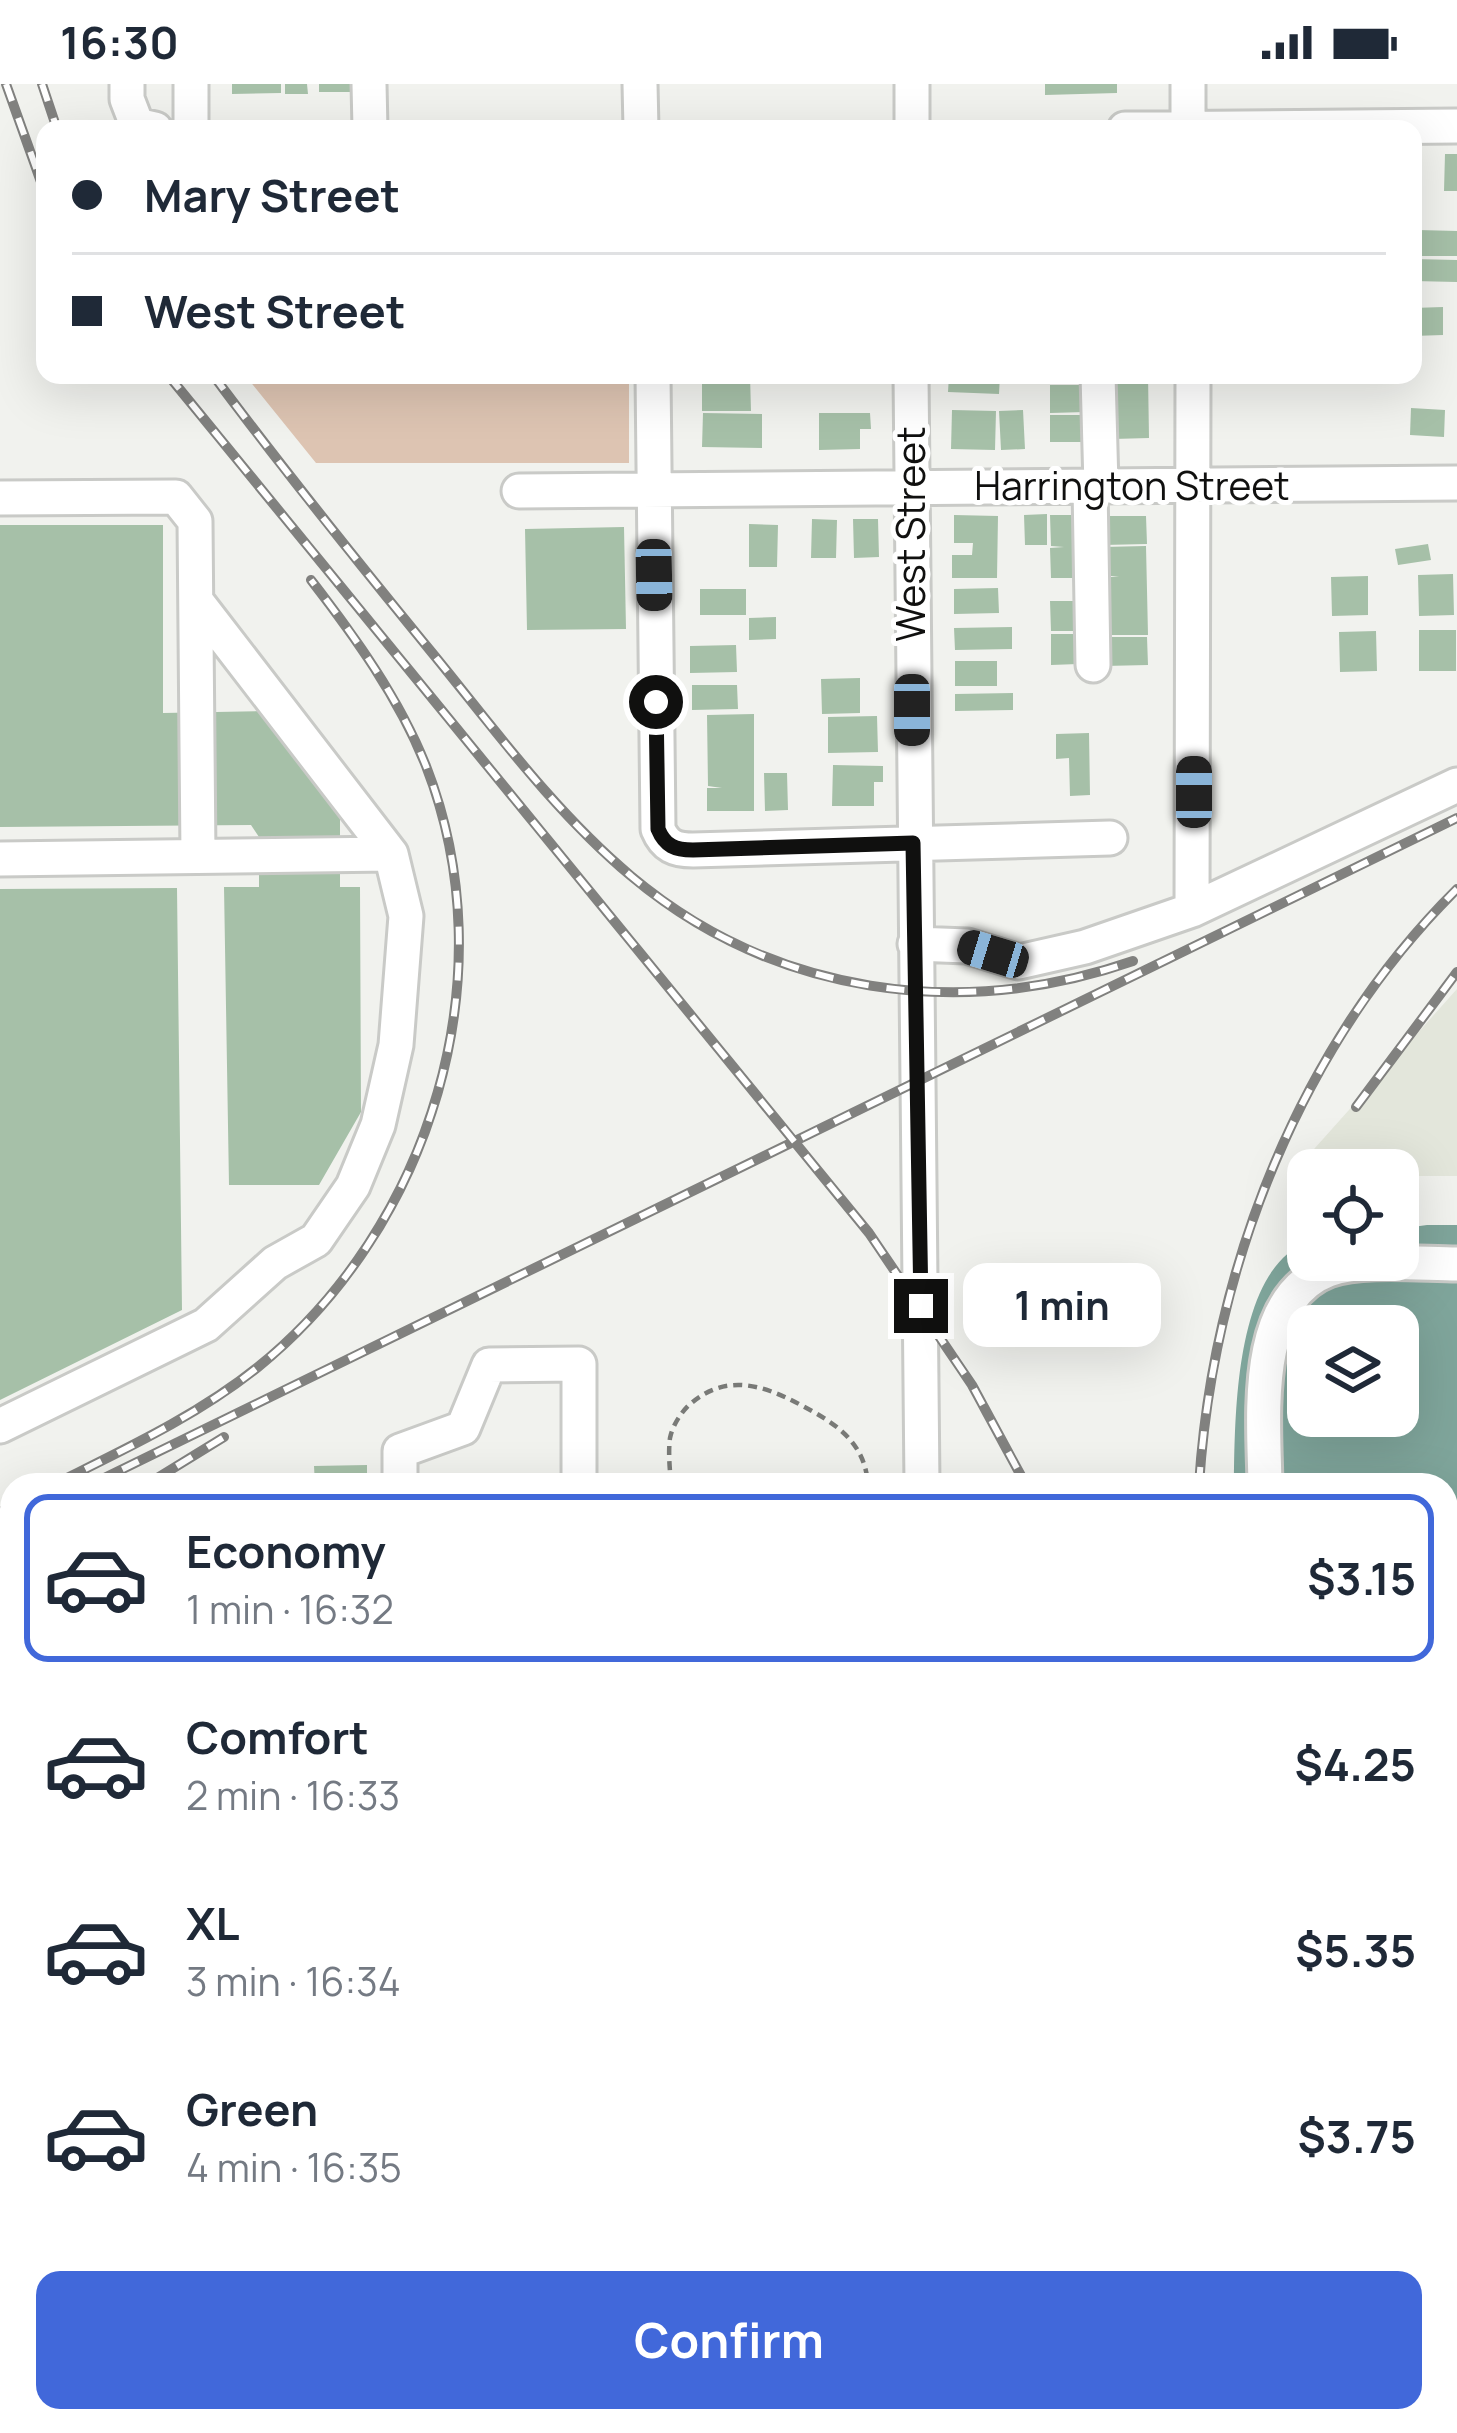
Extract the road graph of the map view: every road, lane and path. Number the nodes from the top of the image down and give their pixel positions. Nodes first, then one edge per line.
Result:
1 (127, 84) edge
2 (190, 84) edge
3 (369, 84) edge
4 (640, 84) edge
5 (912, 84) edge
6 (1188, 84) edge
7 (135, 120) edge
8 (191, 120) edge
9 (370, 120) edge
10 (641, 120) edge
11 (912, 120) edge
12 (1188, 120) edge
13 (1422, 126) edge
14 (1457, 126) edge
15 (653, 384) edge
16 (911, 384) edge
17 (1098, 384) edge
18 (1193, 384) edge
19 (1457, 483) edge
20 (1195, 485) junction
21 (1096, 486) junction
22 (910, 488) junction
23 (653, 490) junction
24 (519, 491) dead end
25 (0, 498) edge
26 (197, 602) junction
27 (1093, 665) dead end
28 (1457, 785) edge
29 (1109, 838) dead end
30 (913, 843) junction
31 (391, 854) junction
32 (198, 856) junction
33 (0, 859) edge
34 (1192, 910) junction
35 (915, 944) junction
36 (1457, 1264) edge
37 (0, 1426) edge
38 (400, 1473) edge
39 (579, 1473) edge
40 (670, 1473) edge
41 (866, 1473) edge
42 (922, 1473) edge
43 (1264, 1473) edge

1 - 7 street
2 - 8 street
3 - 9 street
4 - 10 street
5 - 11 street
6 - 12 street
13 - 14 street
15 - 23 street
16 - 22 street, West Street
17 - 21 street
18 - 20 street
19 - 20 street, Harrington Street
20 - 21 street, Harrington Street
20 - 34 street
21 - 22 street, Harrington Street
21 - 27 street
22 - 23 street, Harrington Street
22 - 30 street, West Street
23 - 24 street, Harrington Street
23 - 30 street
25 - 26 street
26 - 31 street
26 - 32 street
28 - 34 street
29 - 30 street
30 - 35 street, West Street
31 - 32 street
31 - 37 street
32 - 33 street
34 - 35 street
35 - 42 street, West Street
36 - 43 street
38 - 39 street
40 - 41 path

